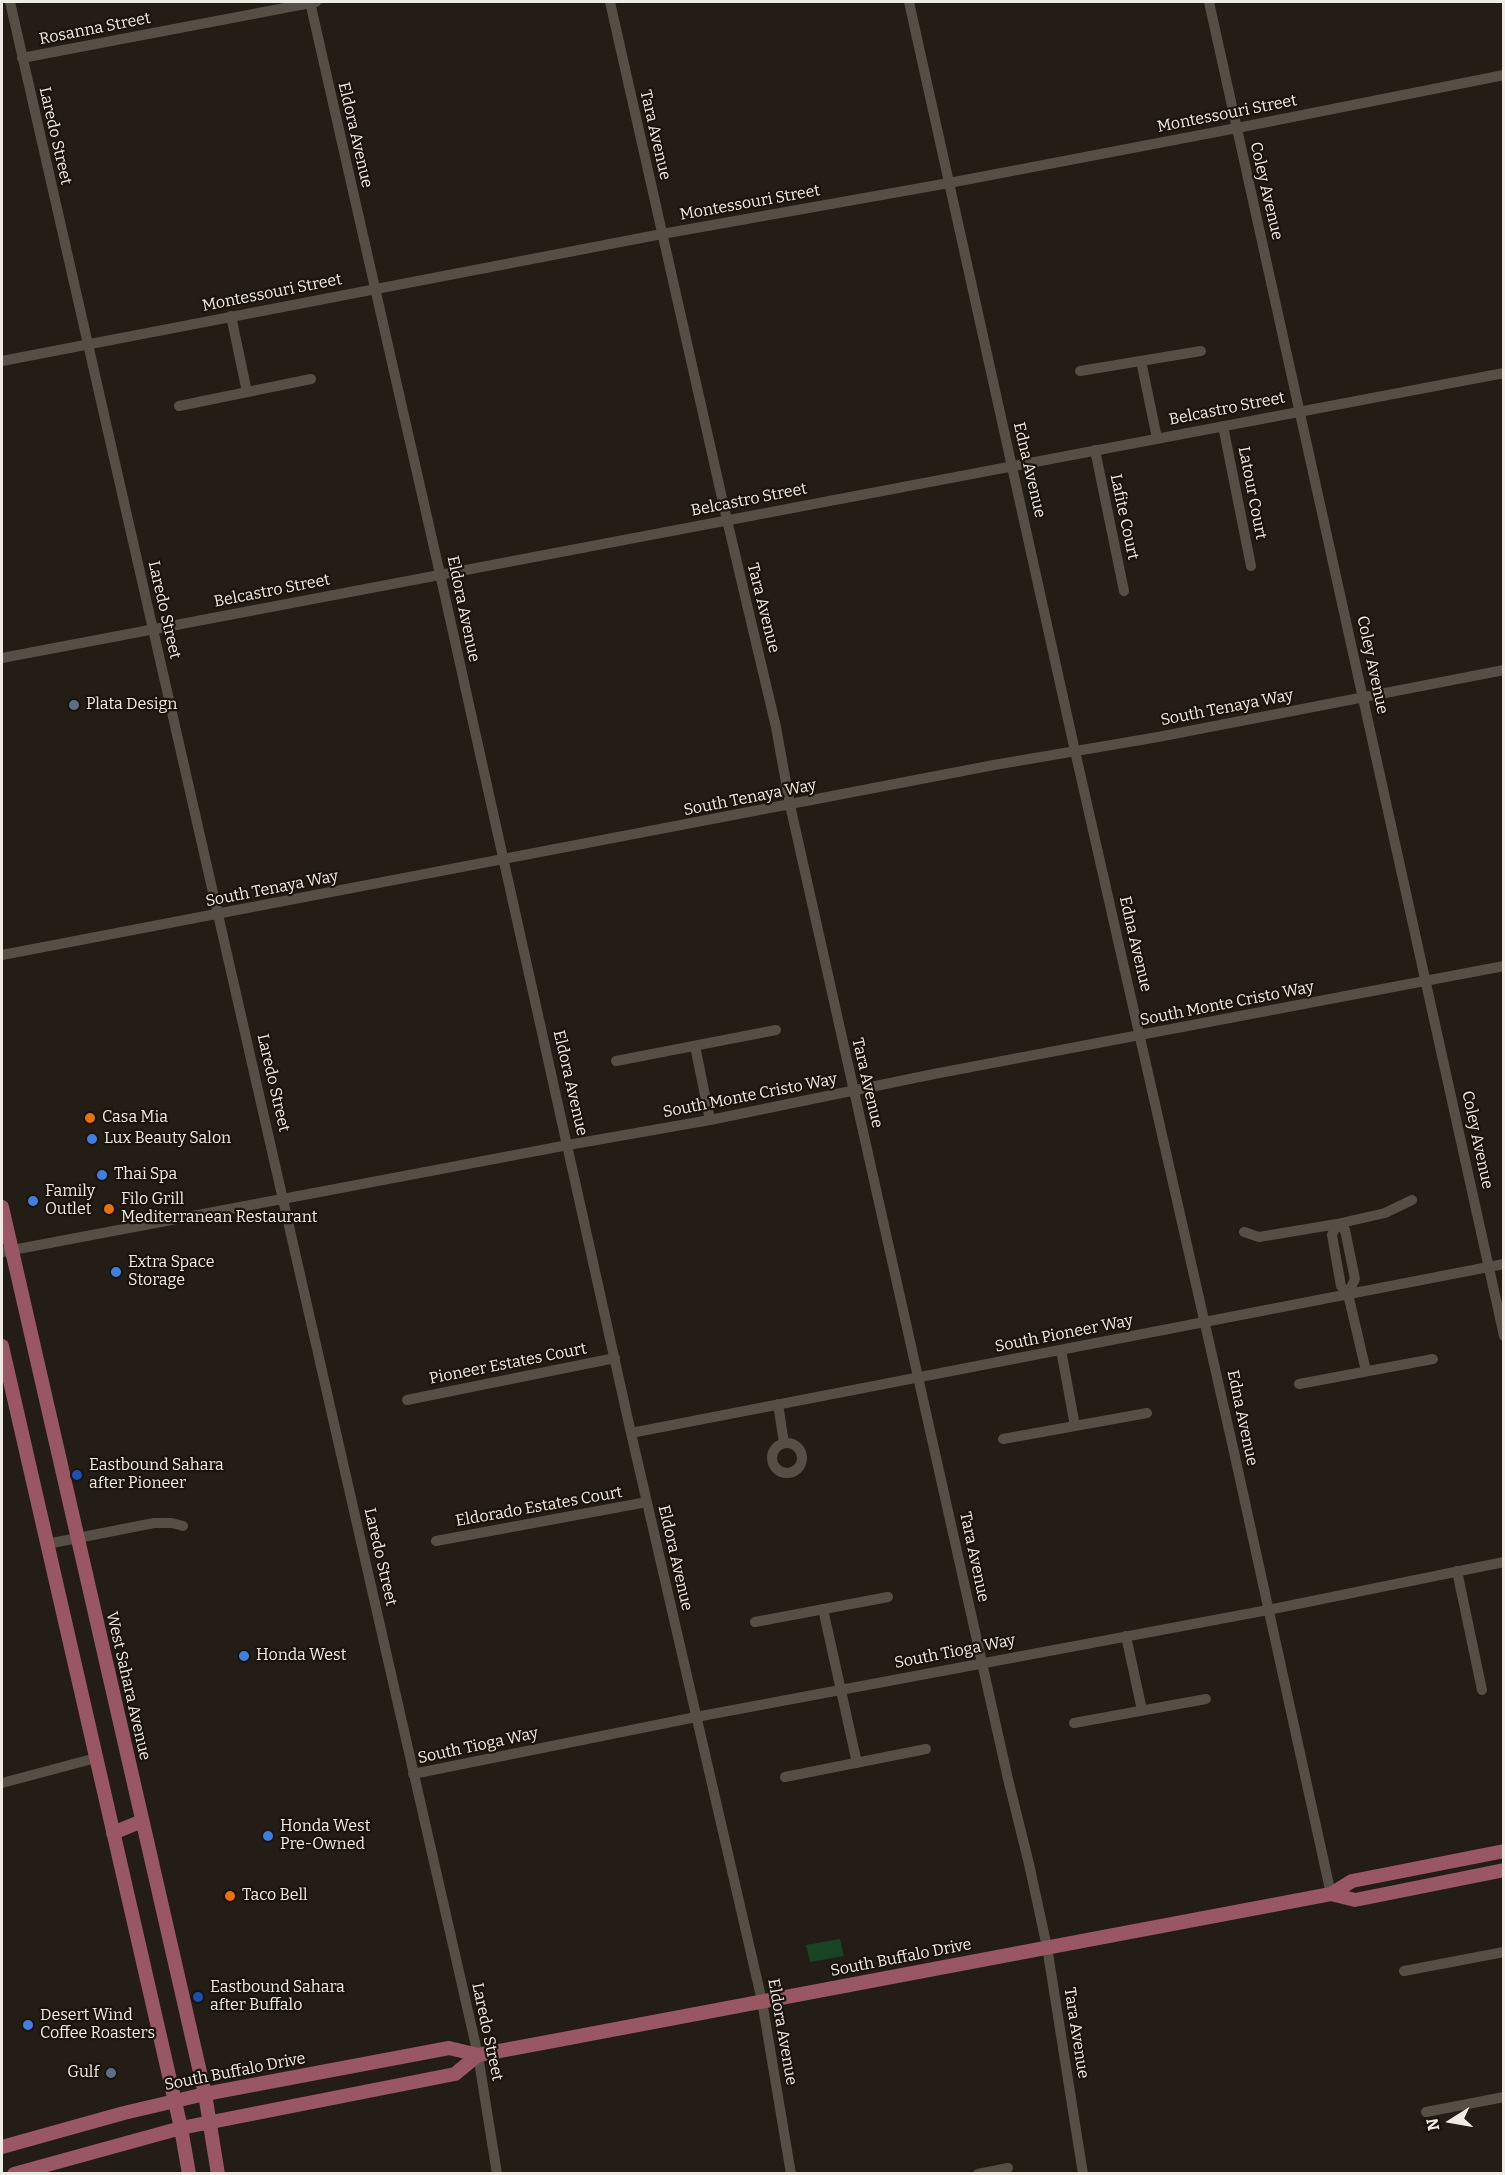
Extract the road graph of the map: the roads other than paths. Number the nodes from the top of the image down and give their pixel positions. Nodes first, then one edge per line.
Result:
1 (10, 2) edge
2 (312, 2) edge
3 (610, 2) edge
4 (909, 2) edge
5 (1209, 2) edge
6 (22, 58) junction
7 (1503, 75) edge
8 (1237, 128) junction
9 (949, 183) junction
10 (662, 234) junction
11 (375, 289) junction
12 (231, 316) junction
13 (87, 344) junction
14 (1201, 351) dead end
15 (1141, 361) junction
16 (2, 362) edge
17 (1080, 371) dead end
18 (1503, 374) edge
19 (311, 379) dead end
20 (247, 392) junction
21 (179, 406) dead end
22 (1301, 411) junction
23 (1223, 426) junction
24 (1157, 438) junction
25 (1095, 450) junction
26 (1013, 465) junction
27 (726, 520) junction
28 (1251, 566) dead end
29 (440, 574) junction
30 (1124, 591) dead end
31 (153, 629) junction
32 (2, 658) edge
33 (1503, 670) edge
34 (1363, 696) junction
35 (1075, 751) junction
36 (790, 805) junction
37 (504, 860) junction
38 (218, 914) junction
39 (2, 956) edge
40 (1503, 966) edge
41 (1427, 981) junction
42 (776, 1030) dead end
43 (1140, 1036) junction
44 (695, 1046) junction
45 (616, 1061) dead end
46 (854, 1091) junction
47 (710, 1120) junction
48 (568, 1145) junction
49 (283, 1200) junction
50 (1412, 1200) dead end
51 (2, 1208) edge
52 (1337, 1224) junction
53 (1244, 1232) dead end
54 (7, 1251) edge
55 (1503, 1264) edge
56 (1489, 1267) junction
57 (1348, 1294) junction
58 (1204, 1322) junction
59 (1503, 1336) edge
60 (2, 1346) edge
61 (1061, 1350) junction
62 (615, 1358) junction
63 (1433, 1359) dead end
64 (1366, 1371) junction
65 (918, 1377) junction
66 (1299, 1384) dead end
67 (407, 1400) dead end
68 (778, 1404) junction
69 (1147, 1413) dead end
70 (1075, 1426) junction
71 (631, 1432) junction
72 (1004, 1439) dead end
73 (784, 1443) dead end
74 (647, 1502) junction
75 (183, 1526) dead end
76 (77, 1538) junction
77 (435, 1541) dead end
78 (47, 1544) junction
79 (1503, 1562) edge
80 (1457, 1571) junction
81 (888, 1597) dead end
82 (823, 1609) junction
83 (1268, 1610) junction
84 (755, 1622) dead end
85 (1126, 1636) junction
86 (982, 1663) junction
87 (840, 1689) junction
88 (1482, 1690) dead end
89 (1206, 1699) dead end
90 (1142, 1710) junction
91 (696, 1717) junction
92 (1074, 1723) dead end
93 (926, 1749) dead end
94 (96, 1758) junction
95 (857, 1763) junction
96 (413, 1774) junction
97 (785, 1777) dead end
98 (2, 1783) edge
99 (142, 1821) junction
100 (113, 1833) junction
101 (1503, 1851) edge
102 (1503, 1870) edge
103 (1331, 1894) junction
104 (1047, 1947) junction
105 (1503, 1952) edge
106 (1404, 1971) dead end
107 (762, 2001) junction
108 (478, 2055) junction
109 (205, 2094) junction
110 (1503, 2097) edge
111 (175, 2100) junction
112 (1426, 2112) dead end
113 (210, 2122) junction
114 (181, 2128) junction
115 (2, 2148) edge
116 (1008, 2168) dead end
117 (14, 2174) edge
118 (189, 2174) edge
119 (218, 2174) edge
120 (497, 2174) edge
121 (791, 2174) edge
122 (978, 2174) edge
123 (1083, 2174) edge

1 - 6 street, Laredo Street
2 - 6 street, Rosanna Street
2 - 11 street, Eldora Avenue
3 - 10 street, Tara Avenue
4 - 9 street, Edna Avenue
5 - 8 street, Coley Avenue
6 - 13 street, Laredo Street
7 - 8 street, Montessouri Street
8 - 9 street, Montessouri Street
8 - 22 street, Coley Avenue
9 - 10 street, Montessouri Street
9 - 26 street, Edna Avenue
10 - 11 street, Montessouri Street
10 - 27 street, Tara Avenue
11 - 12 street, Montessouri Street
11 - 29 street, Eldora Avenue
12 - 13 street, Montessouri Street
12 - 20 street
13 - 16 street, Montessouri Street
13 - 31 street, Laredo Street
14 - 15 street
15 - 17 street
15 - 24 street
18 - 22 street, Belcastro Street
19 - 20 street
20 - 21 street
22 - 23 street, Belcastro Street
22 - 34 street, Coley Avenue
23 - 24 street, Belcastro Street
23 - 28 street, Latour Court
24 - 25 street, Belcastro Street
25 - 26 street, Belcastro Street
25 - 30 street, Lafite Court
26 - 27 street, Belcastro Street
26 - 35 street, Edna Avenue
27 - 29 street, Belcastro Street
27 - 36 street, Tara Avenue
29 - 31 street, Belcastro Street
29 - 37 street, Eldora Avenue
31 - 32 street, Belcastro Street
31 - 38 street, Laredo Street
33 - 34 street, South Tenaya Way
34 - 35 street, South Tenaya Way
34 - 41 street, Coley Avenue
35 - 36 street, South Tenaya Way
35 - 43 street, Edna Avenue
36 - 37 street, South Tenaya Way
36 - 46 street, Tara Avenue
37 - 38 street, South Tenaya Way
37 - 48 street, Eldora Avenue
38 - 39 street, South Tenaya Way
38 - 49 street, Laredo Street
40 - 41 street, South Monte Cristo Way
41 - 43 street, South Monte Cristo Way
41 - 56 street, Coley Avenue
42 - 44 street
43 - 46 street, South Monte Cristo Way
43 - 58 street, Edna Avenue
44 - 45 street
44 - 47 street
46 - 47 street, South Monte Cristo Way
46 - 65 street, Tara Avenue
47 - 48 street, South Monte Cristo Way
48 - 49 street, South Monte Cristo Way
48 - 62 street, Eldora Avenue
49 - 54 street, South Monte Cristo Way
49 - 96 street, Laredo Street
50 - 52 street
51 - 54 main road, West Sahara Avenue
52 - 53 street
52 - 57 street
54 - 76 main road, West Sahara Avenue
55 - 56 street, South Pioneer Way
56 - 57 street, South Pioneer Way
56 - 59 street, Coley Avenue
57 - 58 street, South Pioneer Way
57 - 64 street
58 - 61 street, South Pioneer Way
58 - 83 street, Edna Avenue
60 - 78 main road
61 - 65 street, South Pioneer Way
61 - 70 street
62 - 67 street, Pioneer Estates Court
62 - 71 street, Eldora Avenue
63 - 64 street
64 - 66 street
65 - 68 street, South Pioneer Way
65 - 86 street, Tara Avenue
68 - 71 street, South Pioneer Way
68 - 73 street
69 - 70 street
70 - 72 street
71 - 74 street, Eldora Avenue
74 - 77 street, Eldorado Estates Court
74 - 91 street, Eldora Avenue
75 - 76 street
76 - 78 street
76 - 99 main road, West Sahara Avenue
78 - 94 main road
79 - 80 street, South Tioga Way
80 - 83 street, South Tioga Way
80 - 88 street
81 - 82 street
82 - 84 street
82 - 87 street
83 - 85 street, South Tioga Way
83 - 103 street, Edna Avenue
85 - 86 street, South Tioga Way
85 - 90 street
86 - 87 street, South Tioga Way
86 - 104 street, Tara Avenue
87 - 91 street, South Tioga Way
87 - 95 street
89 - 90 street
90 - 92 street
91 - 96 street, South Tioga Way
91 - 107 street, Eldora Avenue
93 - 95 street
94 - 98 street
94 - 100 main road
95 - 97 street
96 - 108 street, Laredo Street
99 - 100 main road
99 - 109 main road, West Sahara Avenue
100 - 111 main road
101 - 103 main road, South Buffalo Drive
102 - 103 main road, South Buffalo Drive
103 - 104 main road, South Buffalo Drive
104 - 107 main road, South Buffalo Drive
104 - 123 street, Tara Avenue
105 - 106 street
107 - 108 main road, South Buffalo Drive
107 - 121 street, Eldora Avenue
108 - 109 main road, South Buffalo Drive
108 - 113 main road, South Buffalo Drive
108 - 120 street, Laredo Street
109 - 111 main road, South Buffalo Drive
109 - 113 main road, West Sahara Avenue
110 - 112 street
111 - 114 main road
111 - 115 main road, South Buffalo Drive
113 - 114 main road, South Buffalo Drive
113 - 119 main road, West Sahara Avenue
114 - 117 main road, South Buffalo Drive
114 - 118 main road
116 - 122 street

